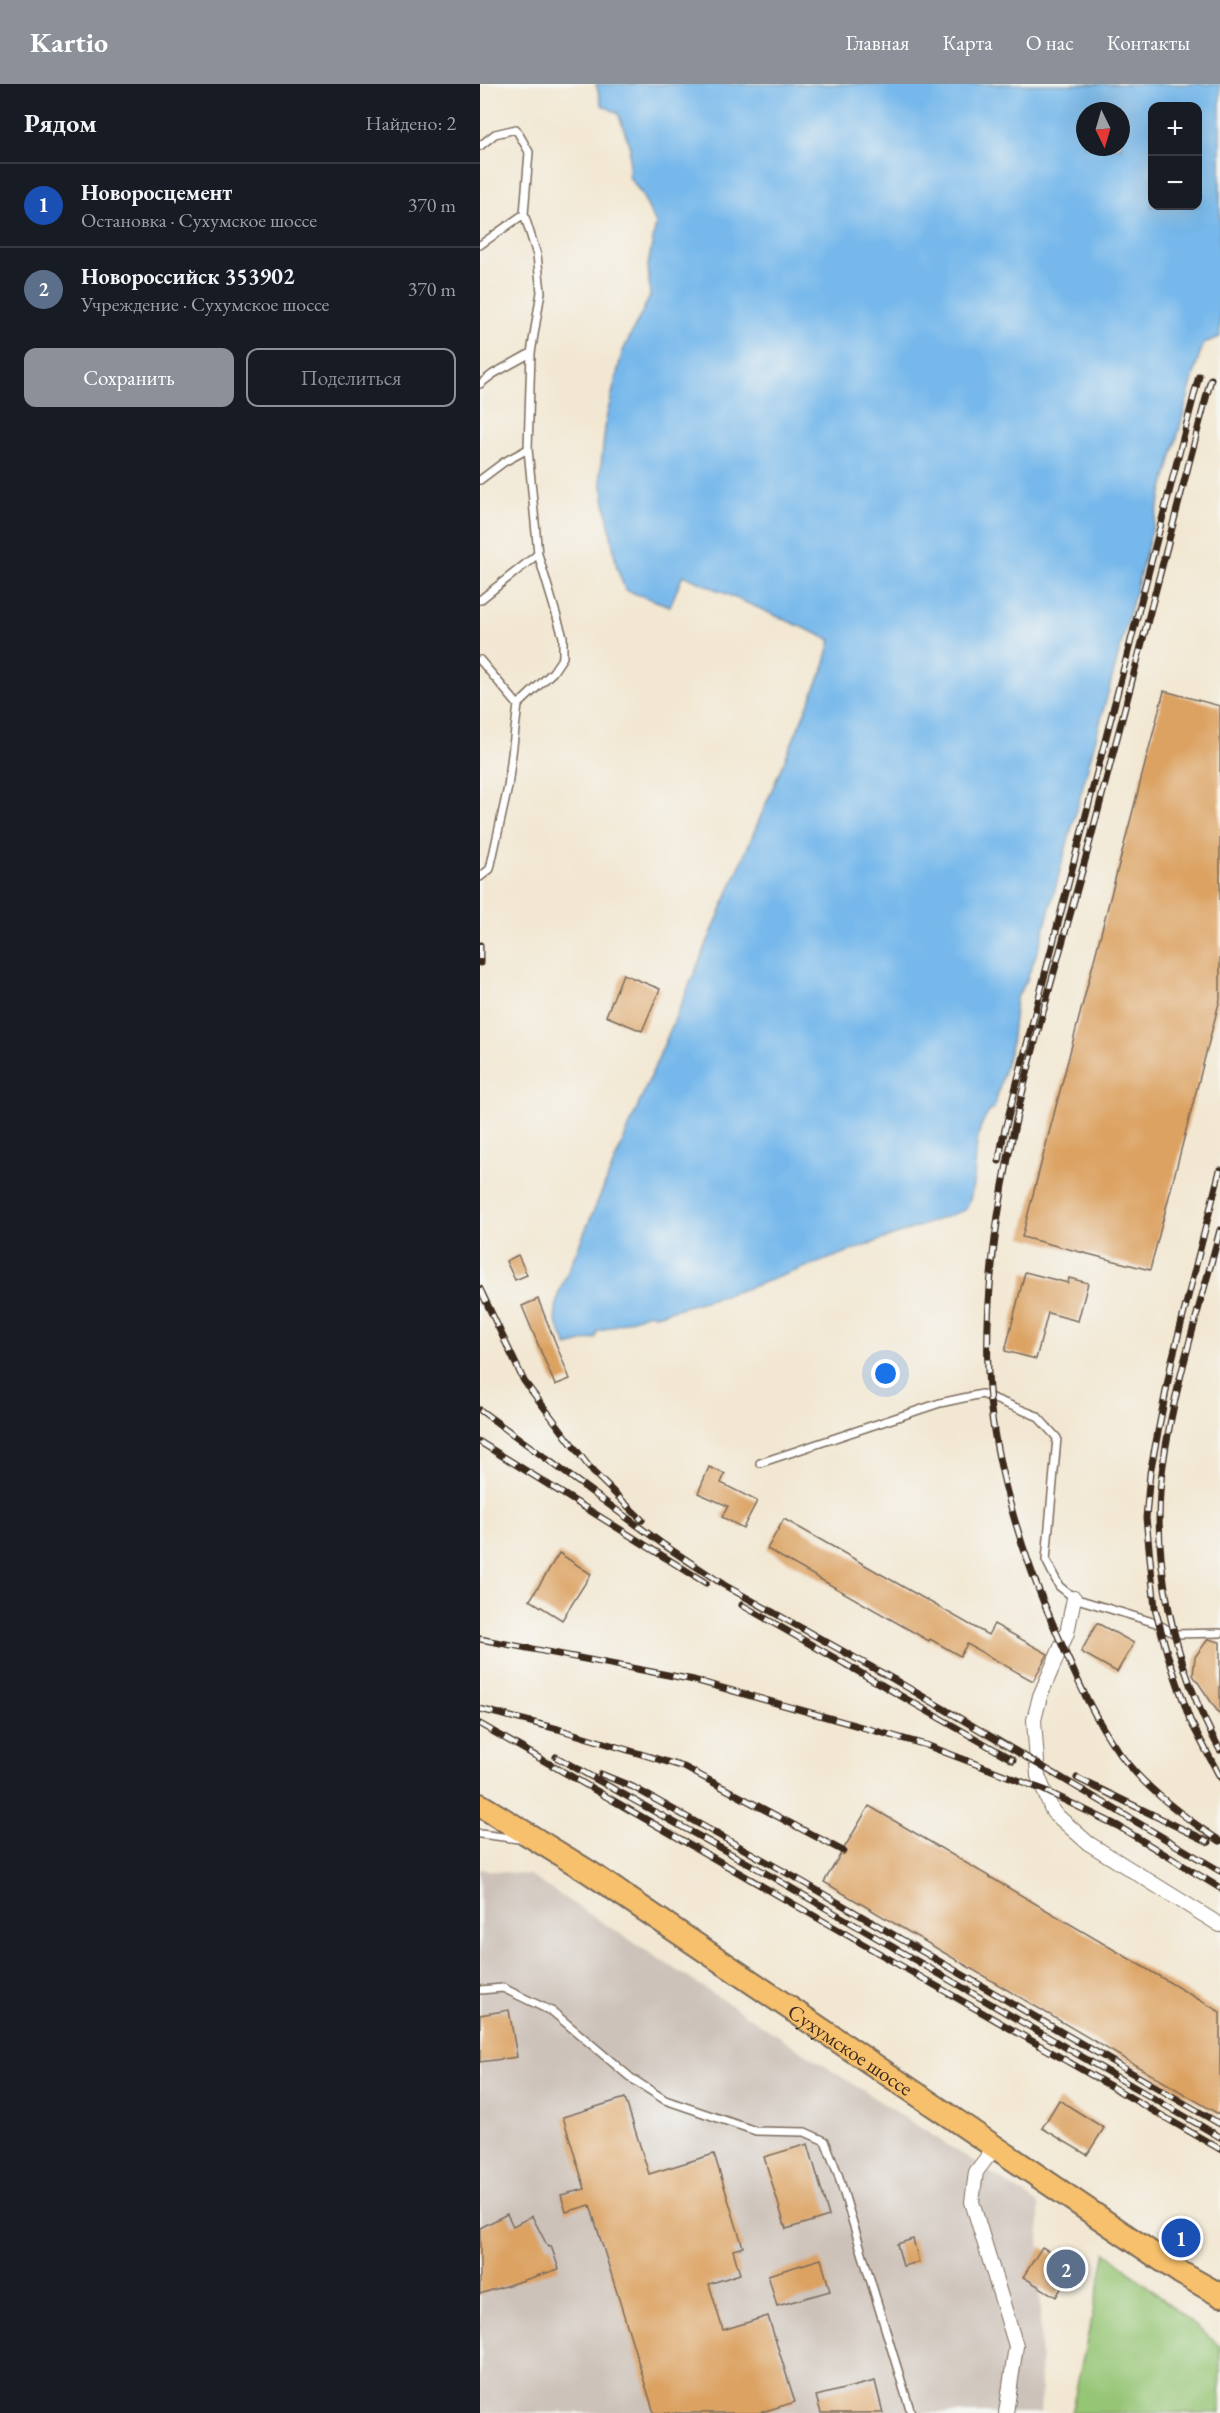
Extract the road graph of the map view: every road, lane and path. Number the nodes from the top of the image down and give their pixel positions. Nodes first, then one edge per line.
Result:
1 (480, 146) edge
2 (524, 214) junction
3 (480, 245) edge
4 (531, 354) junction
5 (480, 384) edge
6 (528, 449) junction
7 (480, 480) edge
8 (538, 554) junction
9 (480, 600) edge
10 (480, 660) edge
11 (518, 705) junction
12 (480, 877) edge
13 (760, 1463) dead end
14 (1074, 1598) junction
15 (1220, 1633) edge
16 (480, 1805) edge
17 (480, 1834) edge
18 (540, 1841) junction
19 (1220, 1925) edge
20 (480, 1990) edge
21 (995, 2146) junction
22 (1220, 2295) edge
23 (910, 2413) edge
24 (1006, 2413) edge

1 - 2 lane
2 - 3 lane
2 - 4 lane
4 - 5 lane
4 - 6 lane
6 - 7 lane
6 - 8 lane
8 - 9 lane
8 - 11 lane
10 - 11 lane
11 - 12 lane
13 - 14 lane
14 - 15 lane
14 - 19 street
16 - 18 highway, Сухумское шоссе
17 - 18 lane
18 - 21 highway, Сухумское шоссе
20 - 23 lane
21 - 22 highway, Сухумское шоссе
21 - 24 street

